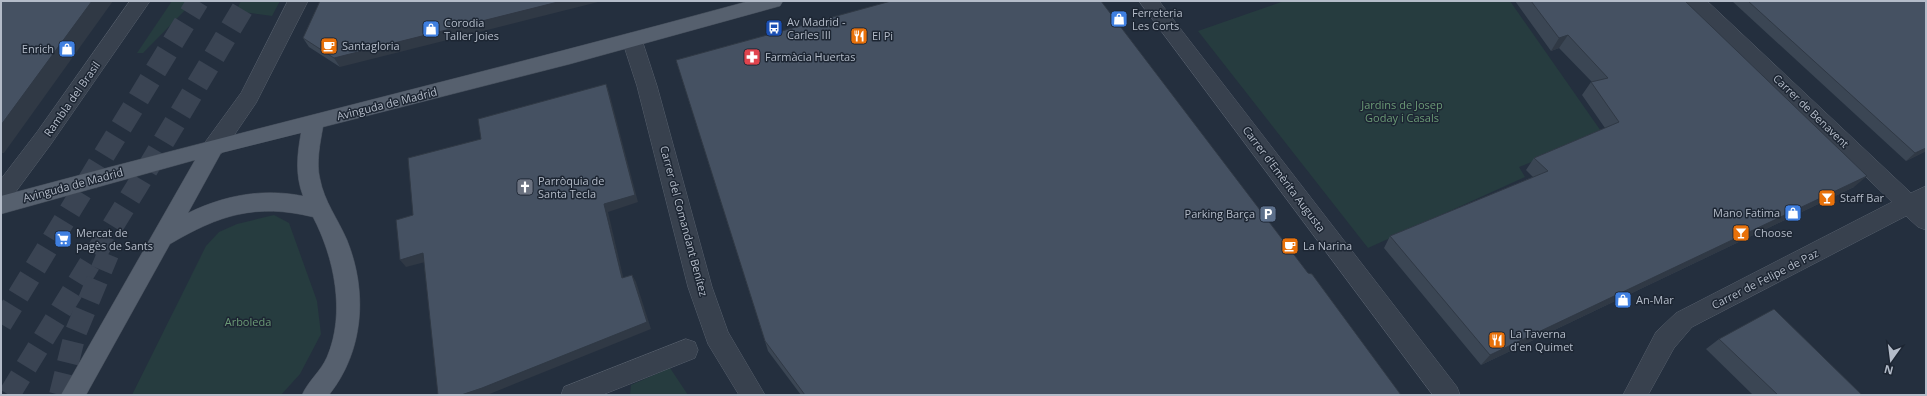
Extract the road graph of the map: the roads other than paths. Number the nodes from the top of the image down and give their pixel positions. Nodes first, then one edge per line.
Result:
1 (140, 1) edge
2 (298, 1) edge
3 (772, 1) edge
4 (1149, 1) edge
5 (1695, 1) edge
6 (632, 40) junction
7 (313, 123) junction
8 (214, 147) junction
9 (1, 195) edge
10 (1917, 200) edge
11 (1, 205) edge
12 (318, 208) junction
13 (1926, 221) edge
14 (161, 239) junction
15 (686, 350) dead end
16 (72, 395) edge
17 (314, 395) edge
18 (573, 395) edge
19 (753, 395) edge
20 (1448, 395) edge
21 (1635, 395) edge

1 - 9 street, Rambla del Brasil
2 - 8 street
3 - 6 main road, Avinguda de Madrid
4 - 20 street, Carrer d'Emèrita Augusta
5 - 10 street, Carrer de Benavent
6 - 7 main road, Avinguda de Madrid
6 - 19 street, Carrer del Comandant Benítez
7 - 8 main road, Avinguda de Madrid
7 - 12 main road
8 - 11 main road, Avinguda de Madrid
8 - 14 main road
10 - 13 street, Carrer de Benavent
10 - 21 street, Carrer de Felipe de Paz
12 - 14 main road
12 - 17 main road
14 - 16 main road
15 - 18 street

